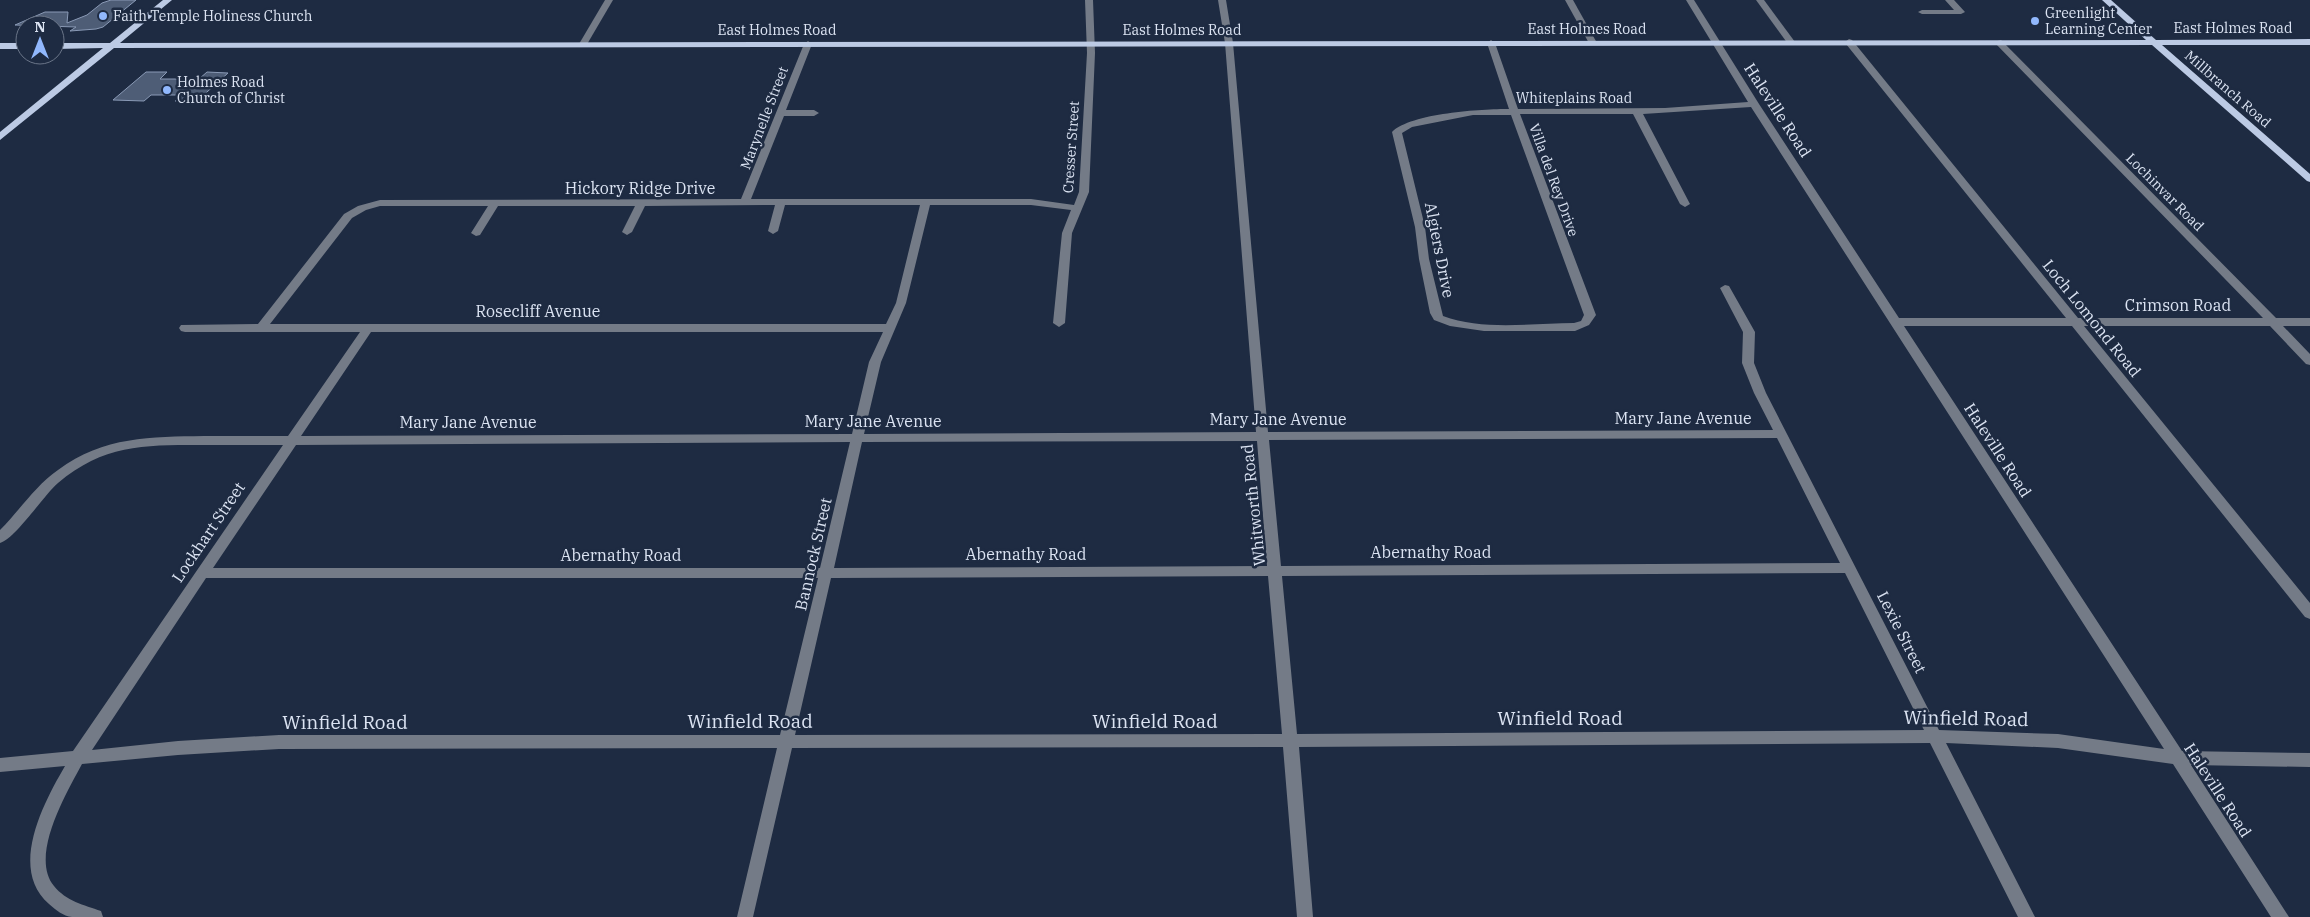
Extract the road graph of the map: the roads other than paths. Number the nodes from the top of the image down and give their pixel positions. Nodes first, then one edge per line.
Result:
1 (168, 0) edge
2 (609, 0) edge
3 (1089, 0) edge
4 (1222, 0) edge
5 (1569, 0) edge
6 (1690, 0) edge
7 (1760, 0) edge
8 (1950, 0) edge
9 (2106, 0) edge
10 (1922, 12) dead end
11 (2153, 41) junction
12 (1714, 42) junction
13 (1791, 42) junction
14 (1849, 42) junction
15 (1998, 42) junction
16 (1229, 43) junction
17 (1491, 43) junction
18 (1593, 43) junction
19 (2308, 43) edge
20 (584, 44) junction
21 (808, 44) junction
22 (1090, 44) junction
23 (0, 46) edge
24 (15, 46) edge
25 (65, 46) edge
26 (112, 46) junction
27 (1754, 104) junction
28 (1514, 111) junction
29 (781, 112) junction
30 (1637, 112) junction
31 (814, 113) dead end
32 (1397, 132) joint
33 (0, 137) edge
34 (2310, 179) edge
35 (745, 202) junction
36 (926, 202) junction
37 (495, 203) junction
38 (641, 203) junction
39 (782, 203) junction
40 (1685, 204) dead end
41 (1077, 208) junction
42 (773, 230) dead end
43 (626, 232) dead end
44 (476, 233) dead end
45 (1725, 288) dead end
46 (1896, 322) junction
47 (2073, 322) junction
48 (2271, 322) junction
49 (2310, 322) edge
50 (1059, 323) dead end
51 (1585, 323) joint
52 (185, 328) dead end
53 (261, 328) junction
54 (368, 328) junction
55 (891, 328) junction
56 (2310, 361) edge
57 (1782, 434) junction
58 (1263, 436) junction
59 (859, 437) junction
60 (293, 439) junction
61 (0, 538) edge
62 (1850, 568) junction
63 (1276, 570) junction
64 (202, 573) junction
65 (826, 573) junction
66 (2310, 613) edge
67 (1935, 736) junction
68 (1291, 741) junction
69 (787, 742) junction
70 (78, 757) junction
71 (2178, 758) junction
72 (2310, 760) edge
73 (0, 765) edge
74 (95, 917) edge
75 (745, 917) edge
76 (1305, 917) edge
77 (2027, 917) edge
78 (2281, 917) edge

1 - 26 main road
2 - 20 street
3 - 22 street, Cresser Street
4 - 16 street, Whitworth Road
5 - 18 street
6 - 12 street, Haleville Road
7 - 13 street
8 - 10 street
9 - 11 main road, Millbranch Road
11 - 15 main road, East Holmes Road
11 - 19 main road, East Holmes Road
11 - 34 main road, Millbranch Road
12 - 13 main road, East Holmes Road
12 - 18 main road, East Holmes Road
12 - 27 street, Haleville Road
13 - 14 main road, East Holmes Road
14 - 15 main road, East Holmes Road
14 - 47 street, Loch Lomond Road
15 - 48 street, Lochinvar Road
16 - 17 main road, East Holmes Road
16 - 22 main road, East Holmes Road
16 - 58 street, Whitworth Road
17 - 18 main road, East Holmes Road
17 - 28 street, Villa del Rey Drive
20 - 21 main road, East Holmes Road
20 - 26 main road, East Holmes Road
21 - 22 main road, East Holmes Road
21 - 29 street, Marynelle Street
22 - 41 street, Cresser Street
23 - 24 main road
25 - 26 main road, East Holmes Road
26 - 33 main road
27 - 30 street, Whiteplains Road
27 - 46 street, Haleville Road
28 - 30 street, Whiteplains Road
28 - 32 street, Whiteplains Road
28 - 51 street, Villa del Rey Drive
29 - 31 street
29 - 35 street, Marynelle Street
30 - 40 street
32 - 51 street, Algiers Drive
35 - 38 street, Hickory Ridge Drive
35 - 39 street, Hickory Ridge Drive
36 - 39 street, Hickory Ridge Drive
36 - 41 street, Hickory Ridge Drive
36 - 55 street, Bannock Street
37 - 38 street, Hickory Ridge Drive
37 - 44 street
37 - 53 street, Hickory Ridge Drive
38 - 43 street
39 - 42 street
41 - 50 street, Cresser Street
45 - 57 street, Lexie Street
46 - 47 street, Crimson Road
46 - 71 street, Haleville Road
47 - 48 street, Crimson Road
47 - 66 street, Loch Lomond Road
48 - 49 street, Crimson Road
48 - 56 street, Lochinvar Road
52 - 53 street, Rosecliff Avenue
53 - 54 street, Rosecliff Avenue
54 - 55 street, Rosecliff Avenue
54 - 60 street, Lockhart Street
55 - 59 street, Bannock Street
57 - 58 street, Mary Jane Avenue
57 - 62 street, Lexie Street
58 - 59 street, Mary Jane Avenue
58 - 63 street, Whitworth Road
59 - 60 street, Mary Jane Avenue
59 - 65 street, Bannock Street
60 - 61 street, Mary Jane Avenue
60 - 64 street, Lockhart Street
62 - 63 street, Abernathy Road
62 - 67 street, Lexie Street
63 - 65 street, Abernathy Road
63 - 68 street, Whitworth Road
64 - 65 street, Abernathy Road
64 - 70 street, Lockhart Street
65 - 69 street, Bannock Street
67 - 68 street, Winfield Road
67 - 71 street, Winfield Road
67 - 77 street, Lexie Street
68 - 69 street, Winfield Road
68 - 76 street, Whitworth Road
69 - 70 street, Winfield Road
69 - 75 street, Bannock Street
70 - 73 street, Winfield Road
70 - 74 street, Lockhart Street
71 - 72 street, Winfield Road
71 - 78 street, Haleville Road

